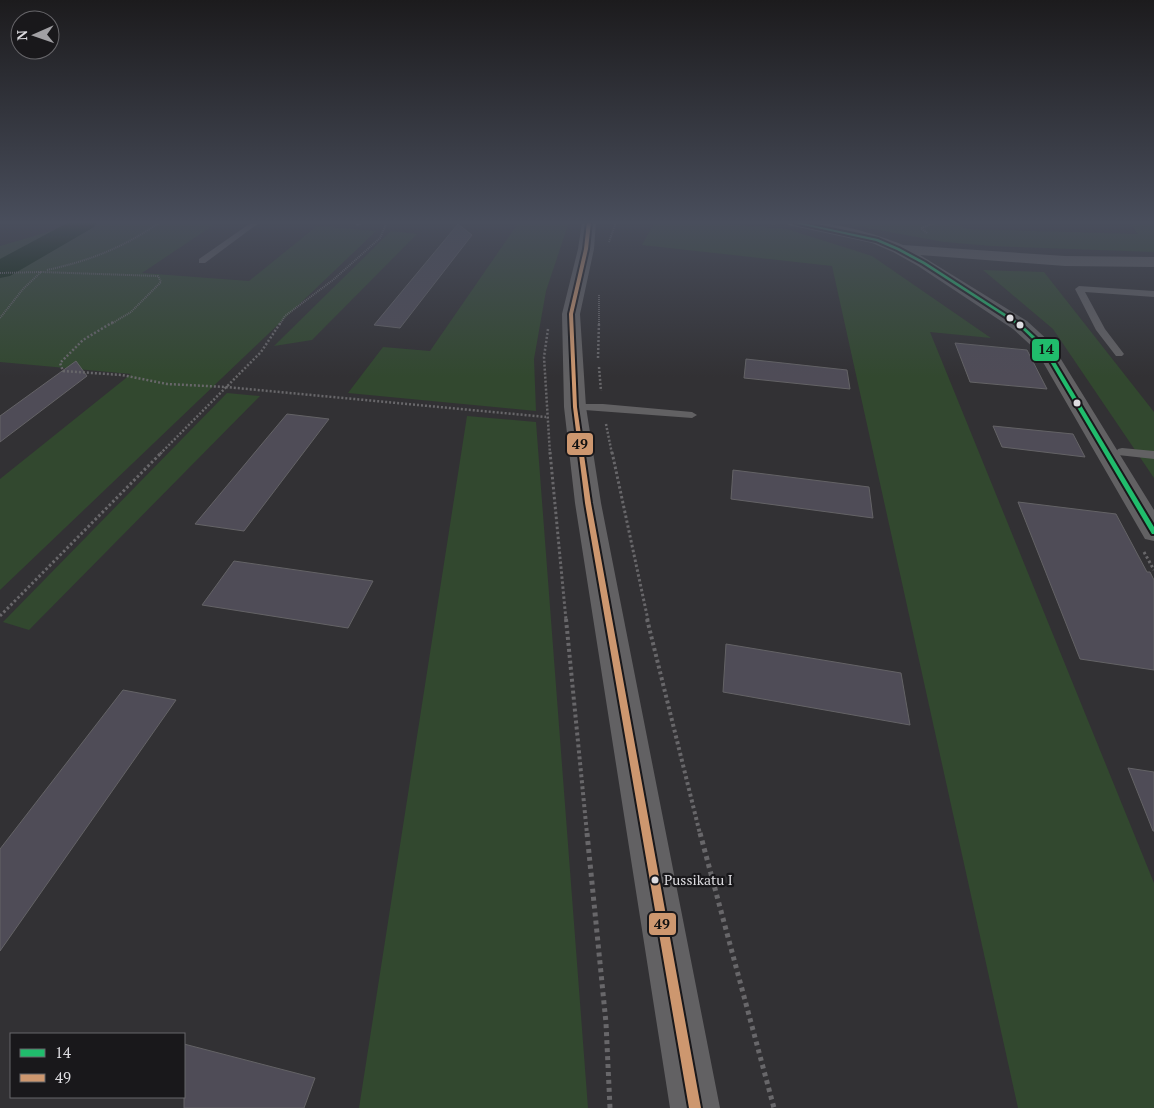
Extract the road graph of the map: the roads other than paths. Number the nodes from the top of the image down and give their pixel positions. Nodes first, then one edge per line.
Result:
1 (583, 274) edge
2 (940, 274) edge
3 (1154, 294) edge
4 (1119, 354) dead end
5 (575, 410) junction
6 (692, 415) dead end
7 (1122, 452) dead end
8 (1154, 455) edge
9 (1154, 532) edge
10 (695, 1108) edge

1 - 5 street
2 - 9 street
3 - 4 lane
5 - 6 lane
5 - 10 street
7 - 8 lane

